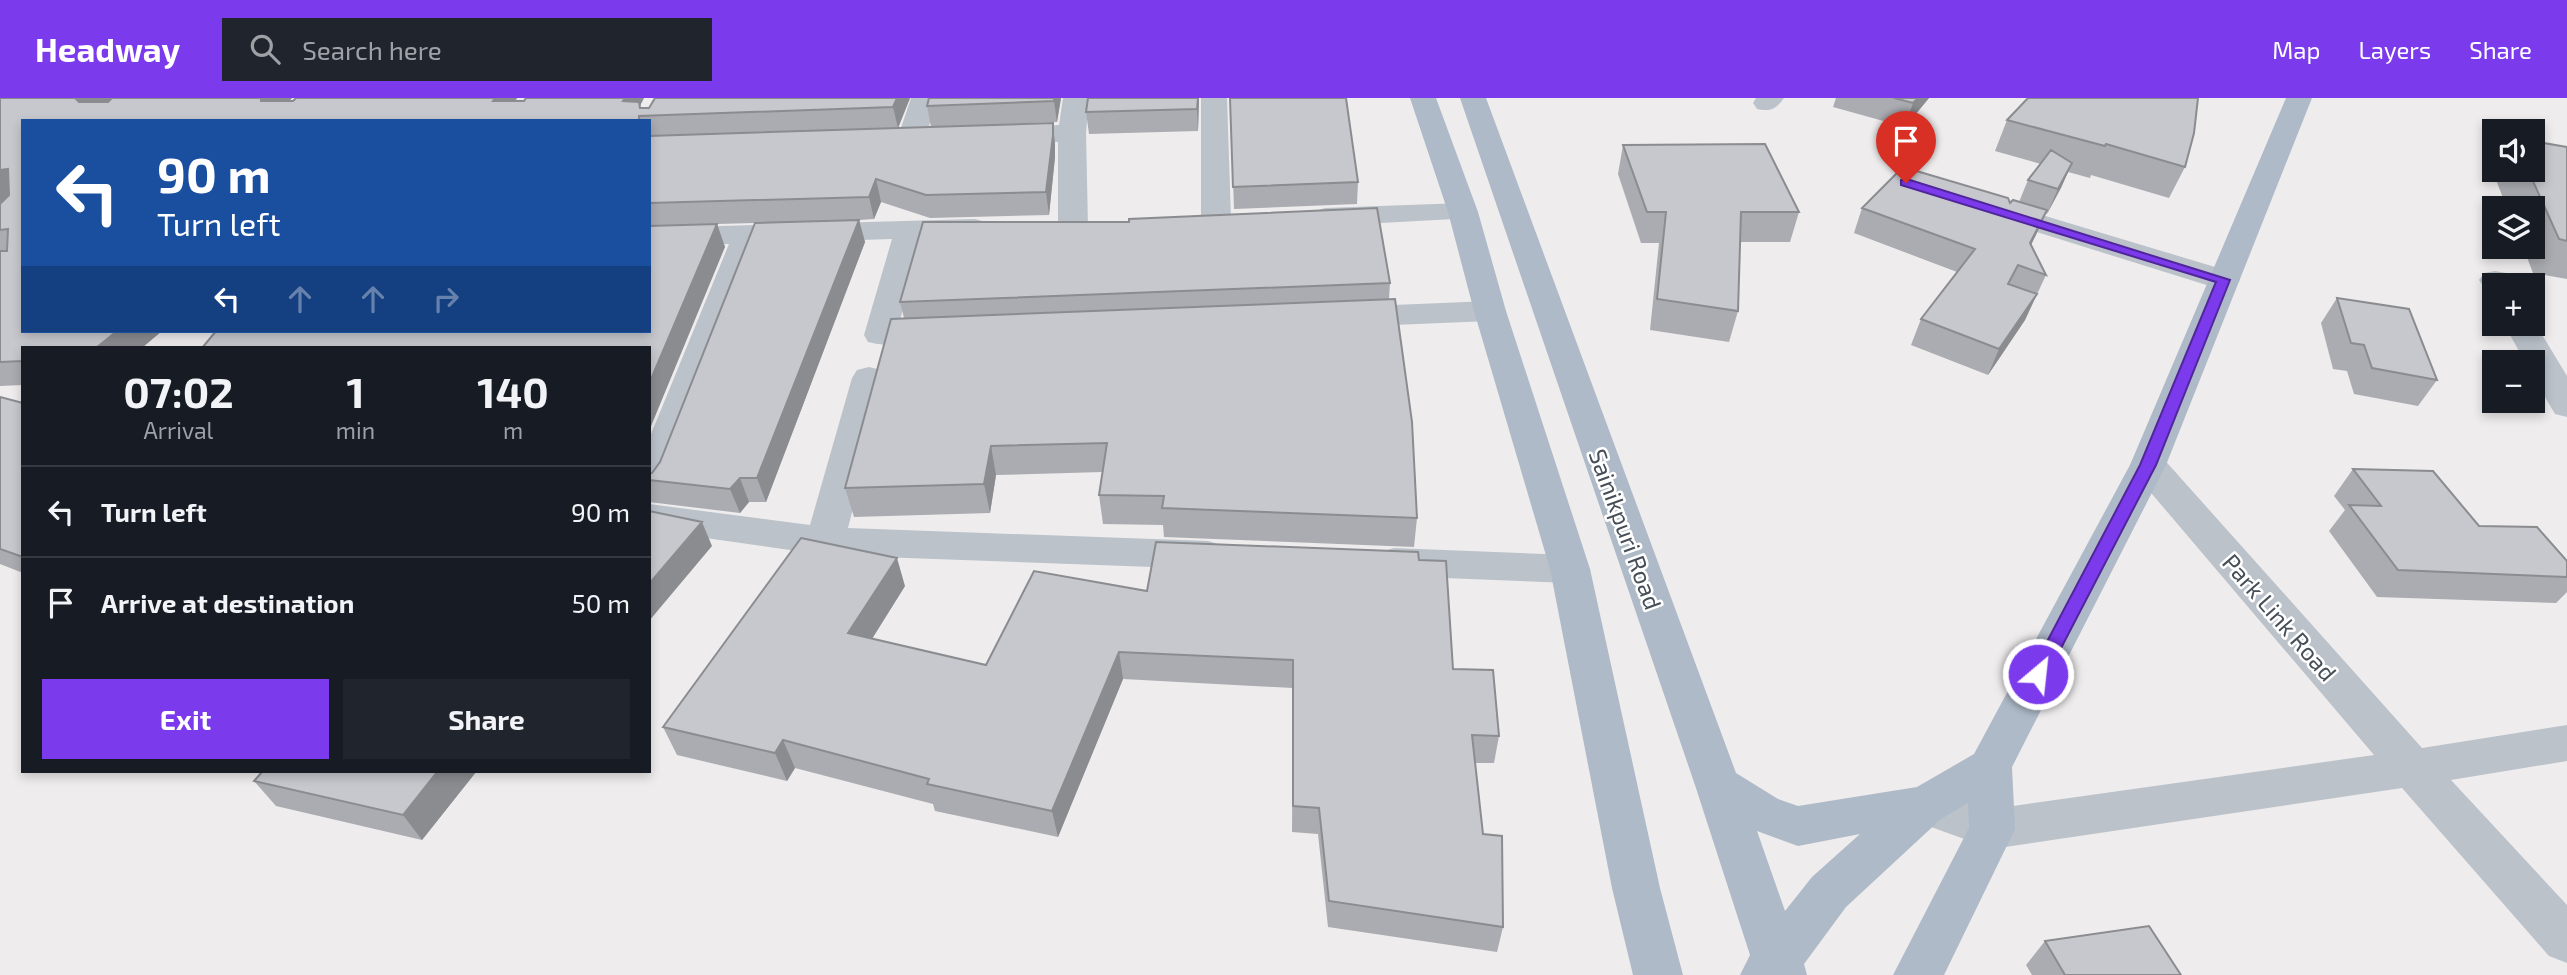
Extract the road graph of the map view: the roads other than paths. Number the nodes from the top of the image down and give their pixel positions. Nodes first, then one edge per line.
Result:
1 (924, 98) edge
2 (1076, 98) edge
3 (1214, 98) edge
4 (1423, 98) edge
5 (1473, 98) edge
6 (2299, 98) edge
7 (1072, 133) junction
8 (978, 137) edge
9 (911, 140) edge
10 (1972, 203) edge
11 (1463, 212) junction
12 (1295, 218) edge
13 (1216, 220) edge
14 (1073, 226) edge
15 (1005, 228) edge
16 (910, 229) junction
17 (748, 234) junction
18 (651, 237) edge
19 (2224, 280) junction
20 (1490, 311) junction
21 (1310, 318) edge
22 (963, 332) edge
23 (2527, 336) edge
24 (869, 378) dead end
25 (2567, 406) edge
26 (2148, 465) junction
27 (651, 480) edge
28 (651, 517) edge
29 (825, 541) junction
30 (1245, 556) edge
31 (1354, 561) edge
32 (1570, 569) junction
33 (2567, 743) edge
34 (1990, 767) junction
35 (2412, 768) junction
36 (1718, 785) junction
37 (1925, 806) junction
38 (1992, 829) junction
39 (2567, 940) edge
40 (1774, 970) edge
41 (1658, 975) edge
42 (1918, 975) edge

1 - 9 street
2 - 7 street
3 - 13 street
4 - 11 main road
5 - 36 main road, Sainikpuri Road
6 - 19 main road
7 - 8 street
7 - 14 street
10 - 19 street
11 - 12 street
11 - 20 main road
15 - 16 street
16 - 17 street
16 - 22 street
17 - 18 street
17 - 27 street
19 - 26 main road
20 - 21 street
20 - 32 main road
23 - 25 street
24 - 29 street
26 - 34 main road
26 - 35 street, Park Link Road
28 - 29 street
29 - 30 street
31 - 32 street
32 - 41 main road
33 - 35 street
34 - 37 main road
34 - 38 main road
35 - 38 street
35 - 39 street, Park Link Road
36 - 37 main road
36 - 40 main road, Sainikpuri Road
37 - 38 street
37 - 40 main road
38 - 42 main road

